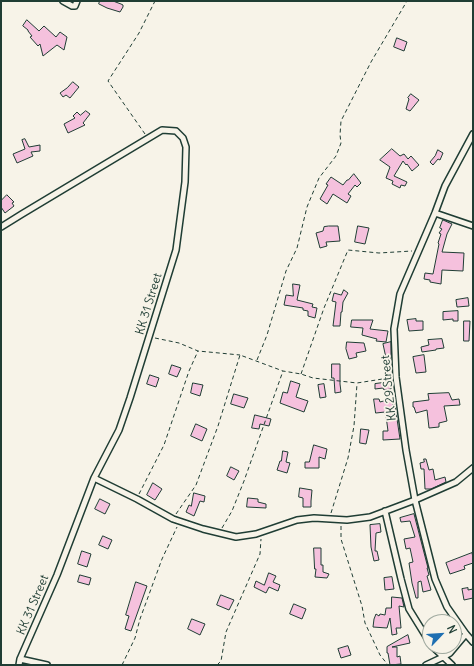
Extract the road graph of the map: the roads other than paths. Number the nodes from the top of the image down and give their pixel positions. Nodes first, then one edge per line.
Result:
1 (63, 1) edge
2 (77, 1) edge
3 (473, 134) edge
4 (434, 213) junction
5 (473, 226) edge
6 (1, 228) edge
7 (473, 468) edge
8 (94, 478) junction
9 (415, 500) junction
10 (385, 511) junction
11 (422, 629) edge
12 (466, 634) junction
13 (473, 642) edge
14 (440, 654) edge
15 (443, 657) junction
16 (20, 662) edge
17 (47, 665) edge
18 (426, 665) edge
19 (452, 665) edge

1 - 2 street
3 - 4 street, KK 29 Street
4 - 5 street
4 - 9 street, KK 29 Street
6 - 8 street, KK 31 Street
7 - 9 street
8 - 10 street
8 - 16 street, KK 31 Street
9 - 10 street
9 - 12 street, KK 29 Street
10 - 11 street
12 - 13 street, KK 29 Street
12 - 15 street
14 - 15 street
15 - 18 street
15 - 19 street
16 - 17 street

